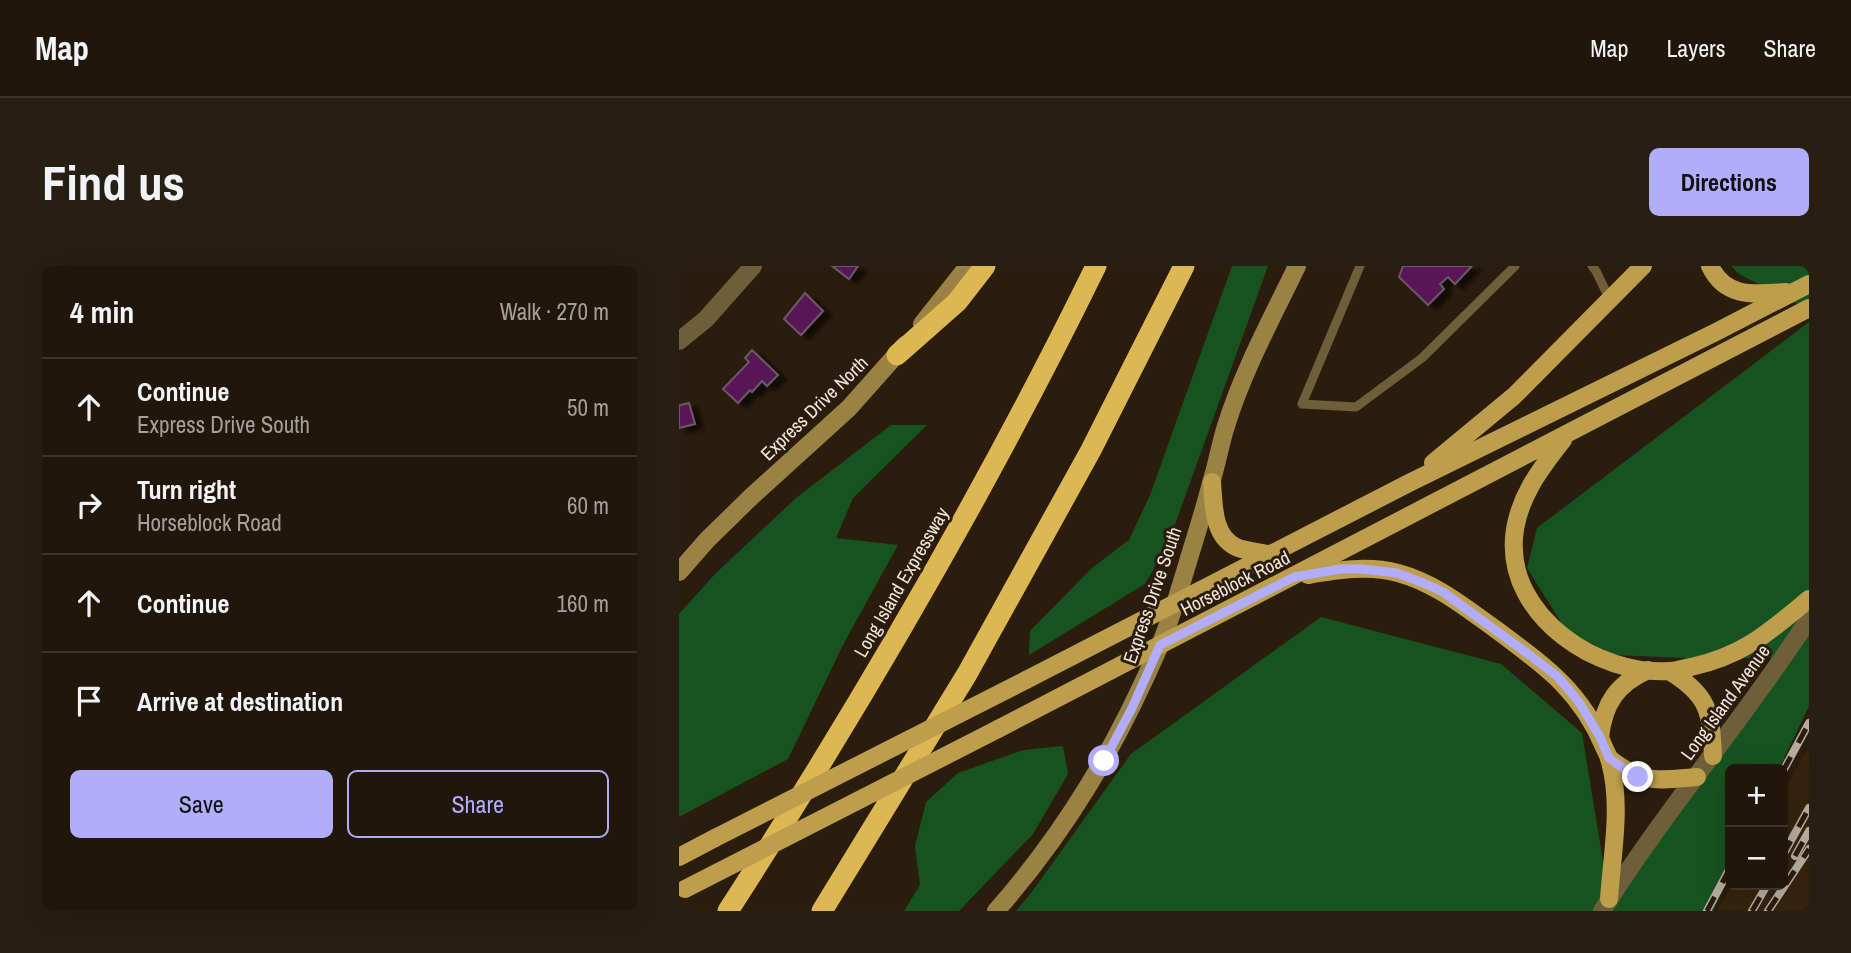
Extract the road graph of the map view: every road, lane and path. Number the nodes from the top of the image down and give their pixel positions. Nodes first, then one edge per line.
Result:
1 (753, 266) edge
2 (968, 266) edge
3 (985, 266) edge
4 (1096, 266) edge
5 (1184, 266) edge
6 (1297, 266) edge
7 (1360, 266) edge
8 (1515, 266) edge
9 (1592, 266) edge
10 (1643, 266) edge
11 (1710, 266) edge
12 (1803, 287) edge
13 (1610, 299) junction
14 (1809, 308) edge
15 (679, 341) edge
16 (897, 355) junction
17 (1567, 434) junction
18 (1212, 482) junction
19 (1409, 483) junction
20 (1268, 554) junction
21 (679, 572) edge
22 (1294, 577) junction
23 (1809, 599) edge
24 (1175, 604) junction
25 (1809, 619) edge
26 (1160, 645) junction
27 (1648, 670) junction
28 (1669, 671) junction
29 (1600, 737) junction
30 (1713, 756) junction
31 (1609, 758) junction
32 (1697, 777) junction
33 (679, 857) edge
34 (682, 891) edge
35 (1605, 905) edge
36 (728, 911) edge
37 (822, 911) edge
38 (996, 911) edge

1 - 15 street
2 - 16 main road, Express Drive North
3 - 16 highway
4 - 36 highway, Long Island Expressway
5 - 37 highway
6 - 18 main road, Express Drive South
7 - 8 lane
9 - 13 lane
10 - 13 main road
11 - 12 main road
12 - 19 main road, Horseblock Road
13 - 19 main road
14 - 17 main road, Horseblock Road
16 - 21 main road, Express Drive North
17 - 22 main road, Horseblock Road
17 - 27 main road
18 - 20 main road
18 - 24 main road, Express Drive South
19 - 20 main road, Horseblock Road
20 - 24 main road, Horseblock Road
22 - 26 main road, Horseblock Road
22 - 29 main road
23 - 28 main road
24 - 26 main road, Express Drive South
24 - 33 main road, Horseblock Road, bridge
25 - 30 street, Long Island Avenue
26 - 34 main road, Horseblock Road, bridge
26 - 38 main road, Express Drive South
27 - 28 main road
27 - 29 main road
28 - 30 main road
29 - 31 main road
30 - 32 street, Long Island Avenue
31 - 32 main road
31 - 35 main road
32 - 35 street, Long Island Avenue

